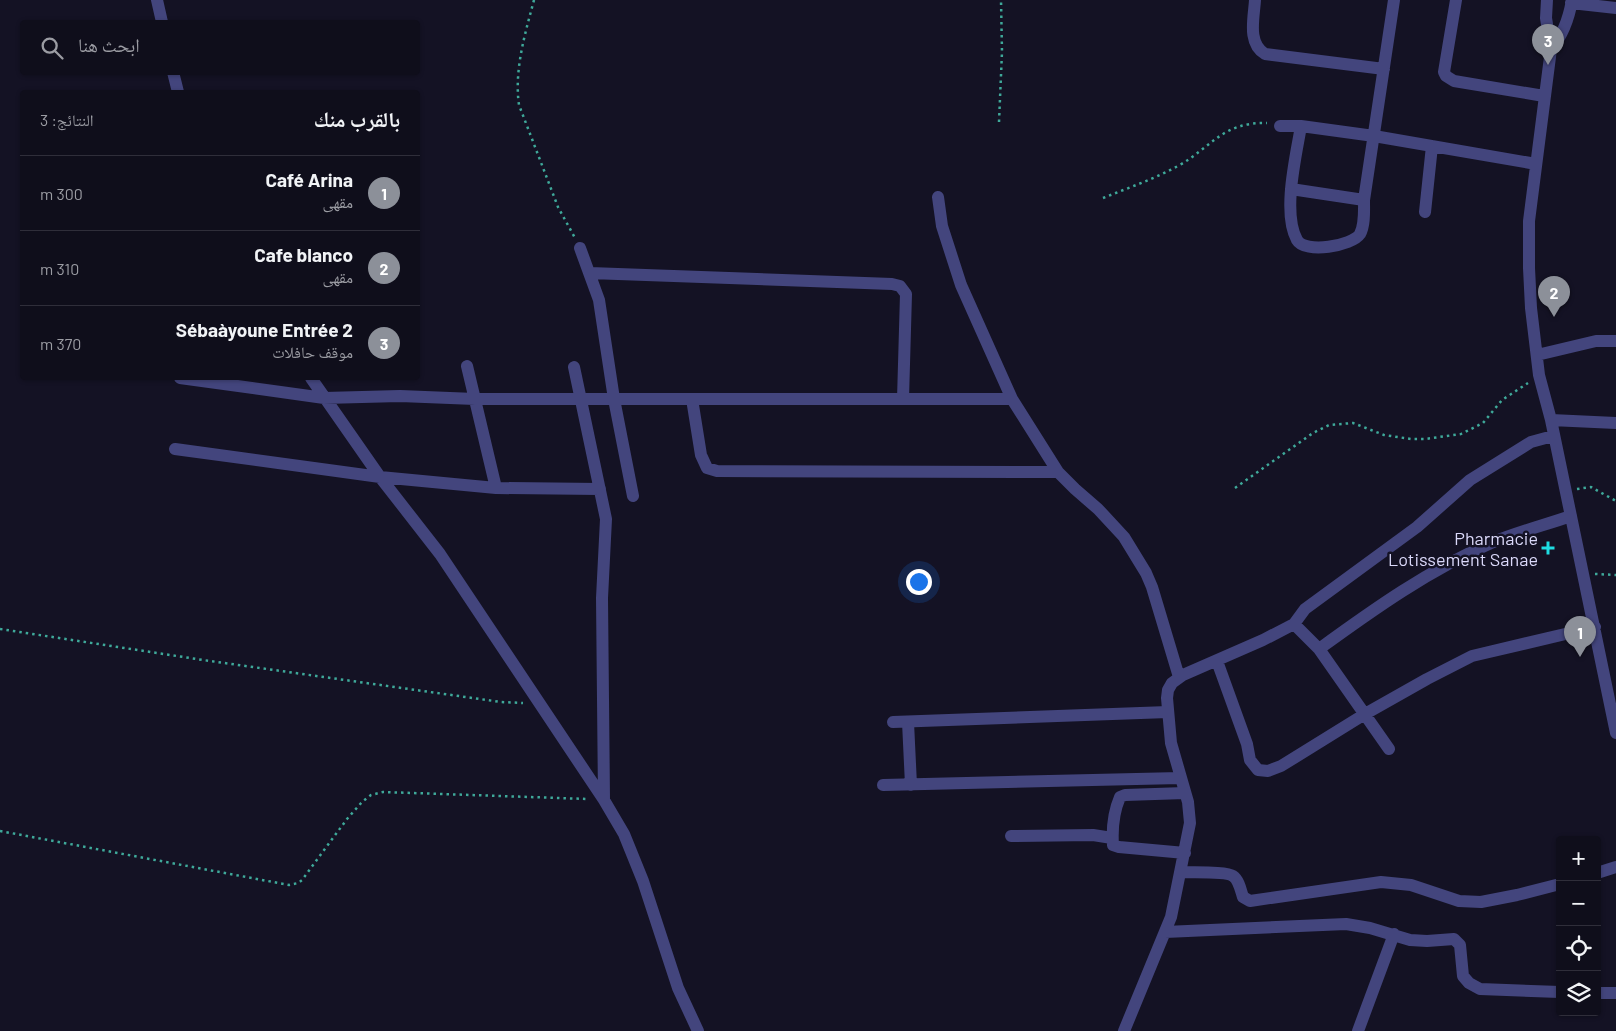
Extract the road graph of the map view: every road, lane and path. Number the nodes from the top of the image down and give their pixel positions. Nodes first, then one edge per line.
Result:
1 (157, 0) edge
2 (534, 0) edge
3 (1001, 0) edge
4 (1256, 0) edge
5 (1394, 0) edge
6 (1456, 0) edge
7 (1547, 0) edge
8 (1571, 2) edge
9 (1616, 8) edge
10 (162, 20) edge
11 (1551, 48) junction
12 (1384, 70) junction
13 (174, 75) edge
14 (178, 90) edge
15 (1544, 96) junction
16 (999, 122) dead end
17 (1280, 126) joint
18 (1301, 126) junction
19 (1374, 136) junction
20 (1432, 146) junction
21 (1536, 164) junction
22 (1291, 189) junction
23 (938, 197) dead end
24 (1103, 198) dead end
25 (1364, 200) junction
26 (1425, 212) dead end
27 (580, 248) joint
28 (590, 273) junction
29 (1616, 341) edge
30 (1537, 355) junction
31 (468, 366) dead end
32 (574, 368) dead end
33 (1539, 375) junction
34 (194, 380) edge
35 (312, 380) edge
36 (324, 398) junction
37 (475, 398) junction
38 (580, 399) junction
39 (614, 399) junction
40 (692, 399) junction
41 (904, 399) junction
42 (1012, 399) junction
43 (1551, 420) junction
44 (1616, 423) edge
45 (1553, 436) junction
46 (175, 449) dead end
47 (1058, 472) junction
48 (380, 478) junction
49 (496, 488) junction
50 (600, 488) junction
51 (1235, 488) dead end
52 (1566, 490) junction
53 (633, 496) dead end
54 (1616, 501) edge
55 (1571, 516) junction
56 (1584, 574) junction
57 (1616, 575) edge
58 (1294, 624) junction
59 (1595, 627) junction
60 (0, 629) edge
61 (1319, 649) junction
62 (1217, 661) junction
63 (1179, 677) junction
64 (538, 701) junction
65 (1168, 712) junction
66 (1365, 714) junction
67 (893, 722) dead end
68 (908, 722) junction
69 (1616, 732) edge
70 (1389, 749) dead end
71 (1180, 778) junction
72 (882, 785) dead end
73 (911, 785) junction
74 (1185, 793) junction
75 (604, 800) junction
76 (0, 831) edge
77 (1010, 836) dead end
78 (1112, 838) junction
79 (1184, 853) junction
80 (1616, 868) edge
81 (1180, 872) junction
82 (1601, 872) edge
83 (1556, 885) edge
84 (1165, 932) junction
85 (1394, 934) junction
86 (1556, 992) edge
87 (1601, 993) edge
88 (1616, 994) edge
89 (698, 1031) edge
90 (1124, 1031) edge
91 (1358, 1031) edge

1 - 10 street
2 - 27 path
3 - 16 path
4 - 12 street
5 - 12 street
6 - 15 street
7 - 11 street
8 - 9 street
8 - 11 street
11 - 15 street
12 - 19 street
13 - 14 street
15 - 21 street
17 - 18 street
17 - 24 path
18 - 19 street
18 - 22 street
19 - 20 street
19 - 25 street
20 - 21 street
20 - 26 street
21 - 30 street
22 - 25 street
22 - 25 street
23 - 42 street
27 - 28 street
28 - 39 street
28 - 41 street
29 - 30 street
30 - 33 street
31 - 37 street
32 - 38 street
33 - 43 street
33 - 51 path
34 - 36 street
35 - 36 street
36 - 37 street
36 - 48 street
37 - 38 street
37 - 49 street
38 - 39 street
38 - 50 street
39 - 40 street
39 - 53 street
40 - 41 street
40 - 47 street
41 - 42 street
42 - 47 street
43 - 44 street
43 - 45 street
45 - 52 street
45 - 58 street
46 - 48 street
47 - 63 street
48 - 49 street
48 - 64 street
49 - 50 street
50 - 75 street
52 - 54 path
52 - 55 street
55 - 56 street
55 - 61 street
56 - 57 path
56 - 59 street
58 - 61 street
58 - 62 street
59 - 66 street
59 - 69 street
60 - 64 path
61 - 66 street
62 - 63 street
62 - 66 street
63 - 65 street
64 - 75 street
65 - 68 street
65 - 71 street
66 - 70 street
67 - 68 street
68 - 73 street
71 - 73 street
71 - 74 street
72 - 73 street
74 - 78 street
74 - 79 street
75 - 76 path
75 - 89 street
77 - 78 street
78 - 79 street
79 - 81 street
80 - 82 street
81 - 83 street
81 - 84 street
84 - 85 street
84 - 90 street
85 - 86 street
85 - 91 street
87 - 88 street

